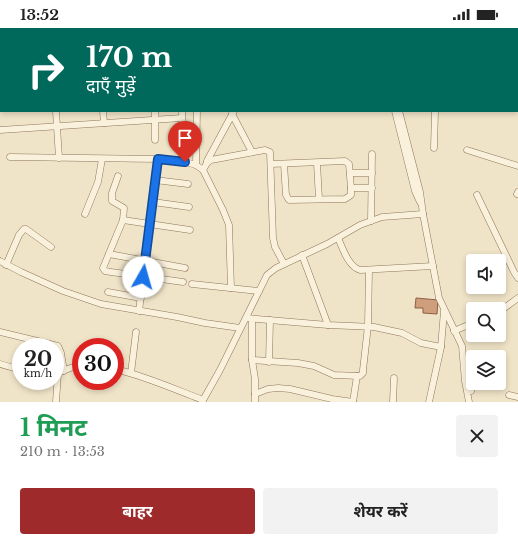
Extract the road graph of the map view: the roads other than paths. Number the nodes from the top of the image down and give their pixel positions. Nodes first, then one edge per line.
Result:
1 (56, 112) edge
2 (103, 112) edge
3 (155, 112) edge
4 (182, 112) edge
5 (197, 112) edge
6 (233, 112) edge
7 (395, 112) edge
8 (400, 112) edge
9 (435, 112) edge
10 (182, 118) junction
11 (155, 120) junction
12 (104, 123) junction
13 (58, 126) junction
14 (0, 130) edge
15 (155, 140) dead end
16 (434, 148) dead end
17 (467, 150) dead end
18 (252, 152) junction
19 (372, 154) dead end
20 (10, 157) dead end
21 (59, 158) junction
22 (102, 159) junction
23 (158, 159) junction
24 (185, 162) junction
25 (207, 163) junction
26 (317, 163) junction
27 (271, 164) junction
28 (284, 164) junction
29 (196, 165) junction
30 (518, 166) edge
31 (203, 170) junction
32 (350, 173) junction
33 (372, 173) junction
34 (118, 176) dead end
35 (155, 180) junction
36 (188, 184) dead end
37 (351, 188) junction
38 (372, 188) junction
39 (477, 196) dead end
40 (319, 199) junction
41 (152, 202) junction
42 (421, 204) junction
43 (189, 207) dead end
44 (85, 214) dead end
45 (422, 214) junction
46 (122, 220) junction
47 (372, 221) junction
48 (150, 224) junction
49 (190, 230) dead end
50 (338, 238) junction
51 (51, 247) dead end
52 (109, 254) junction
53 (302, 255) junction
54 (0, 261) edge
55 (145, 262) junction
56 (284, 264) junction
57 (6, 265) junction
58 (433, 266) junction
59 (185, 268) dead end
60 (369, 270) junction
61 (143, 277) junction
62 (518, 278) edge
63 (183, 282) dead end
64 (192, 284) dead end
65 (231, 288) junction
66 (108, 292) dead end
67 (258, 292) junction
68 (140, 298) junction
69 (518, 298) edge
70 (506, 307) edge
71 (139, 310) junction
72 (444, 310) junction
73 (249, 318) junction
74 (270, 320) junction
75 (328, 325) junction
76 (368, 326) junction
77 (466, 326) edge
78 (240, 328) junction
79 (456, 330) junction
80 (0, 332) edge
81 (136, 332) dead end
82 (25, 338) edge
83 (441, 347) junction
84 (252, 360) junction
85 (269, 362) junction
86 (0, 364) edge
87 (12, 367) edge
88 (124, 371) edge
89 (131, 373) junction
90 (357, 376) junction
91 (394, 378) dead end
92 (57, 390) edge
93 (255, 394) junction
94 (316, 395) junction
95 (509, 395) dead end
96 (518, 397) edge
97 (202, 401) edge
98 (56, 402) edge
99 (255, 402) edge
100 (314, 402) edge
101 (353, 402) edge
102 (393, 402) edge
103 (429, 402) edge
104 (469, 402) edge
105 (473, 402) edge

1 - 13 street
2 - 12 street
3 - 11 street
4 - 10 street
5 - 29 street
6 - 18 street
6 - 25 street
7 - 42 street
8 - 42 street
9 - 16 street
10 - 11 street
10 - 24 street
11 - 12 street
11 - 15 street
12 - 13 street
13 - 14 street
13 - 21 street
17 - 30 street
18 - 25 street
18 - 27 street
19 - 33 street
20 - 21 street
21 - 22 street
22 - 23 street
22 - 44 street
23 - 24 street
23 - 35 street
24 - 29 street
25 - 31 street
26 - 28 street
26 - 32 street
26 - 40 street
27 - 28 street
27 - 56 street
28 - 40 street
29 - 31 street
31 - 65 street
32 - 33 street
32 - 37 street
33 - 38 street
34 - 46 street
35 - 36 street
35 - 41 street
37 - 38 street
37 - 40 street
38 - 47 street
39 - 62 street
41 - 43 street
41 - 48 street
42 - 45 street
45 - 47 street
45 - 58 street
46 - 48 street
46 - 52 street
47 - 50 street
48 - 49 street
48 - 55 street
50 - 53 street
50 - 60 street
51 - 57 street
52 - 55 street
52 - 61 street
53 - 56 street
53 - 75 street
54 - 57 street
55 - 59 street
55 - 61 street
56 - 67 street
57 - 71 street
58 - 60 street
58 - 72 street
60 - 76 street
61 - 63 street
61 - 68 street
64 - 65 street
65 - 67 street
66 - 68 street
67 - 73 street
68 - 71 street
69 - 70 street
71 - 78 street
72 - 79 street
72 - 83 street
73 - 74 street
73 - 78 street
73 - 84 street
74 - 75 street
74 - 85 street
75 - 76 street
76 - 83 street
76 - 90 street
77 - 79 street
78 - 97 street
79 - 104 street
79 - 105 street
80 - 82 street
81 - 89 street
83 - 103 street
84 - 85 street
84 - 93 street
85 - 90 street
86 - 87 street
88 - 89 street
89 - 97 street
90 - 101 street
91 - 102 street
92 - 98 street
93 - 94 street
93 - 99 street
94 - 100 street
94 - 101 street
95 - 96 street

